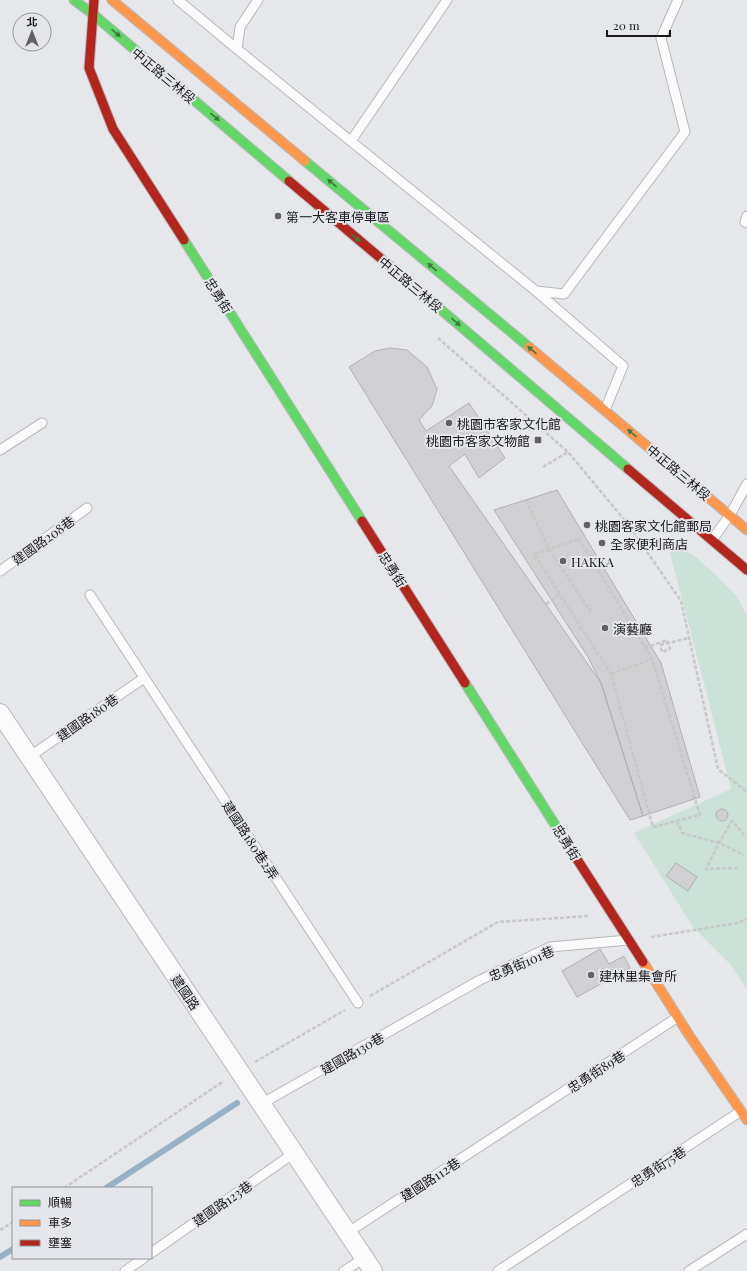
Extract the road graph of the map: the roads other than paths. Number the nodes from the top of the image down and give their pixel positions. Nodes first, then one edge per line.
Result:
1 (74, 0) edge
2 (94, 0) edge
3 (112, 0) edge
4 (178, 0) edge
5 (258, 0) edge
6 (447, 0) edge
7 (678, 0) edge
8 (94, 15) junction
9 (237, 49) junction
10 (351, 141) junction
11 (747, 216) edge
12 (747, 223) edge
13 (536, 291) junction
14 (605, 410) junction
15 (42, 424) dead end
16 (0, 450) edge
17 (747, 484) edge
18 (86, 508) dead end
19 (730, 515) junction
20 (747, 530) edge
21 (712, 540) junction
22 (747, 570) edge
23 (0, 571) edge
24 (90, 595) dead end
25 (144, 678) junction
26 (0, 713) edge
27 (29, 757) junction
28 (629, 940) junction
29 (443, 1001) joint
30 (358, 1003) road end
31 (678, 1017) junction
32 (261, 1104) junction
33 (741, 1111) junction
34 (747, 1120) edge
35 (514, 1125) joint
36 (294, 1153) junction
37 (347, 1233) junction
38 (747, 1234) edge
39 (152, 1252) edge
40 (143, 1259) edge
41 (368, 1265) edge
42 (125, 1271) edge
43 (344, 1271) edge
44 (498, 1271) edge
45 (689, 1271) edge

1 - 8 main road, 中正路三林段
2 - 8 main road, 忠勇街
14 -> 3 main road, 中正路三林段
4 - 9 lane
5 - 9 lane
6 - 10 lane
7 - 13 lane
8 -> 21 main road, 中正路三林段
8 - 28 main road, 忠勇街
9 - 10 lane
10 - 13 lane
11 - 12 lane
13 - 14 lane
19 -> 14 main road, 中正路三林段
15 - 16 lane
17 - 19 lane
18 - 23 lane, 建國路208巷
19 - 20 main road, 中正路三林段
19 - 21 lane
21 - 22 main road, 中正路三林段
24 - 25 lane, 建國路180巷2弄
25 - 27 lane, 建國路180巷
25 - 30 lane, 建國路180巷2弄
26 - 27 street, 建國路
27 - 32 street, 建國路
28 - 29 lane, 忠勇街101巷
28 - 31 main road, 忠勇街
29 - 32 lane, 建國路130巷
31 - 33 main road, 忠勇街
31 - 35 lane, 忠勇街89巷
32 - 36 street, 建國路
33 - 34 main road, 忠勇街
33 - 44 lane, 忠勇街75巷
35 - 37 lane, 建國路112巷
36 - 37 street, 建國路
36 - 39 lane, 建國路123巷
37 - 41 street, 建國路
38 - 45 lane
40 - 42 lane
41 - 43 lane

